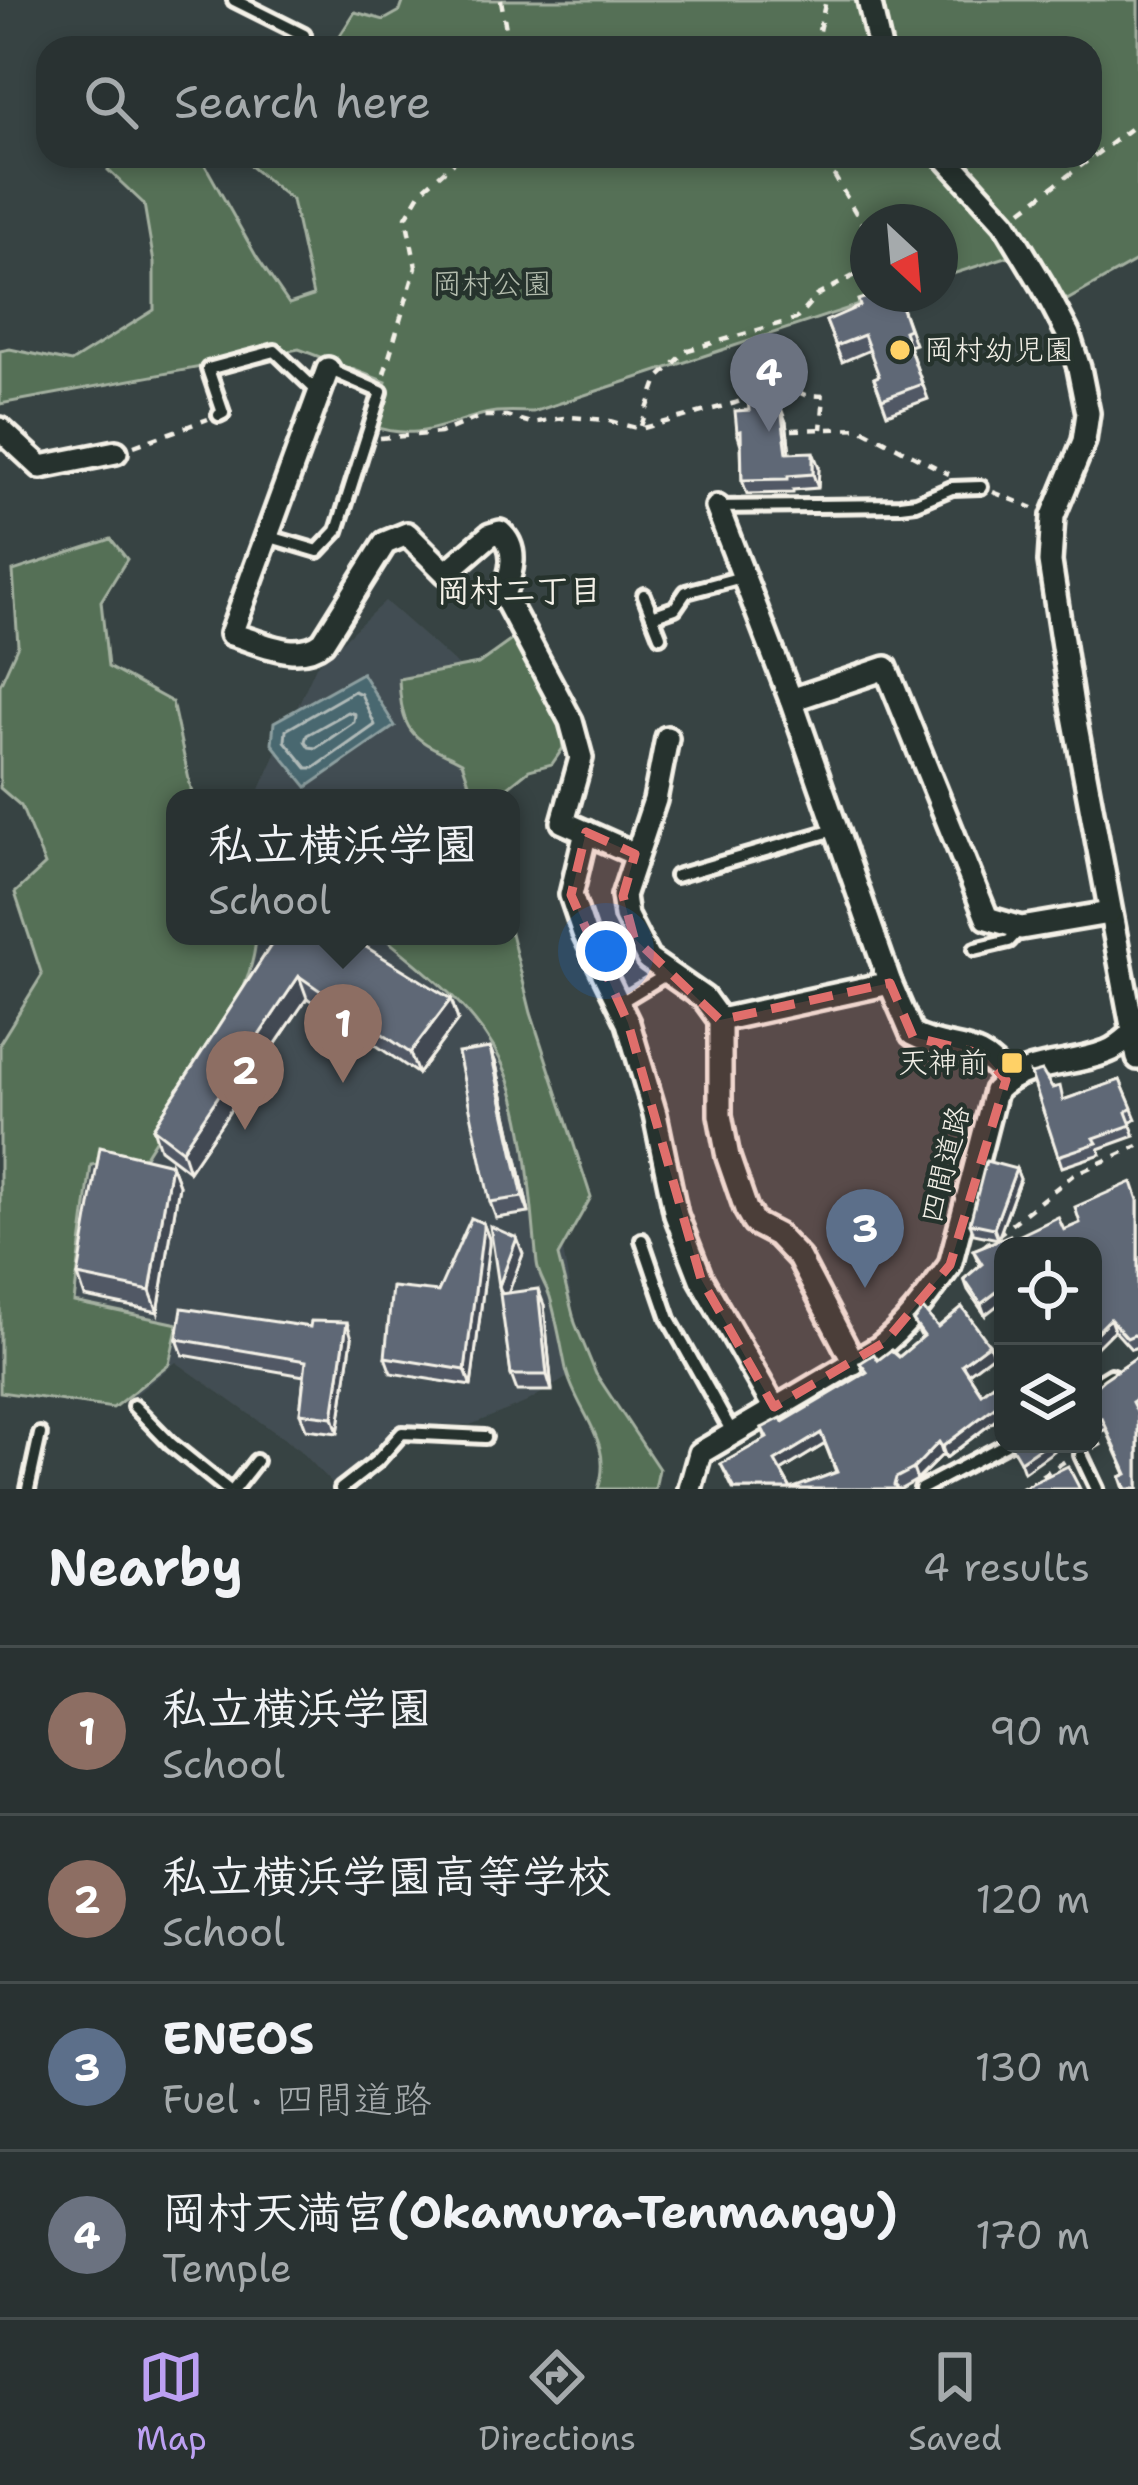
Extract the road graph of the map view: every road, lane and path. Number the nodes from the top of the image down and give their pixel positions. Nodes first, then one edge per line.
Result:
1 (234, 0) edge
2 (501, 0) edge
3 (826, 0) edge
4 (869, 0) edge
5 (304, 34) dead end
6 (512, 36) edge
7 (818, 36) edge
8 (876, 36) edge
9 (1138, 124) edge
10 (1102, 151) edge
11 (447, 168) edge
12 (835, 168) edge
13 (955, 168) edge
14 (1079, 168) edge
15 (831, 170) joint
16 (851, 204) edge
17 (1005, 224) junction
18 (850, 278) edge
19 (328, 369) joint
20 (381, 392) junction
21 (320, 393) junction
22 (219, 415) joint
23 (0, 429) edge
24 (640, 429) junction
25 (821, 429) junction
26 (792, 430) dead end
27 (368, 439) junction
28 (116, 452) joint
29 (981, 487) junction
30 (717, 507) joint
31 (1053, 516) junction
32 (268, 536) junction
33 (742, 577) junction
34 (644, 595) dead end
35 (652, 616) junction
36 (660, 637) dead end
37 (790, 700) junction
38 (667, 738) dead end
39 (834, 830) junction
40 (586, 832) junction
41 (635, 854) junction
42 (676, 876) dead end
43 (1109, 913) junction
44 (1021, 928) junction
45 (975, 949) dead end
46 (670, 973) junction
47 (890, 983) junction
48 (620, 1003) junction
49 (720, 1020) junction
50 (1135, 1031) edge
51 (1138, 1058) edge
52 (1006, 1080) junction
53 (1138, 1146) edge
54 (641, 1240) dead end
55 (950, 1265) junction
56 (854, 1363) junction
57 (1126, 1365) edge
58 (1102, 1380) edge
59 (134, 1406) dead end
60 (774, 1407) junction
61 (732, 1432) junction
62 (40, 1434) dead end
63 (485, 1437) dead end
64 (994, 1450) edge
65 (1081, 1455) dead end
66 (256, 1461) dead end
67 (234, 1488) edge
68 (28, 1489) edge
69 (341, 1489) edge
70 (690, 1489) edge
71 (921, 1489) edge
72 (1096, 1489) edge

1 - 5 lane
2 - 6 path
3 - 7 path
4 - 8 street
9 - 10 path
11 - 20 path
12 - 15 path
13 - 17 street
14 - 17 path
15 - 16 path
17 - 31 street
18 - 24 path
19 - 20 lane
19 - 21 street
20 - 27 lane
21 - 22 lane
21 - 32 street
22 - 28 path
23 - 28 street
24 - 25 path
24 - 27 path
25 - 26 path
25 - 29 path
27 - 32 lane
29 - 30 lane
29 - 31 path
30 - 33 street
31 - 43 street
32 - 40 street
33 - 35 lane
33 - 37 street
34 - 35 lane
35 - 36 lane
37 - 39 street
37 - 44 street
38 - 41 street
39 - 42 lane
39 - 47 street
40 - 41 street
40 - 48 street
41 - 46 street
43 - 44 street
43 - 50 street
44 - 45 lane
46 - 48 lane
46 - 49 street
47 - 49 street
47 - 52 street
48 - 60 street
49 - 56 street
50 - 51 street
50 - 52 street, 四間道路
52 - 55 street, 四間道路
53 - 55 path
54 - 61 lane
55 - 56 street, 四間道路
56 - 60 street, 四間道路
57 - 58 lane
59 - 67 lane
60 - 61 street, 四間道路
61 - 70 street, 四間道路
62 - 68 lane
63 - 69 lane
64 - 71 lane
65 - 72 lane
66 - 67 lane

